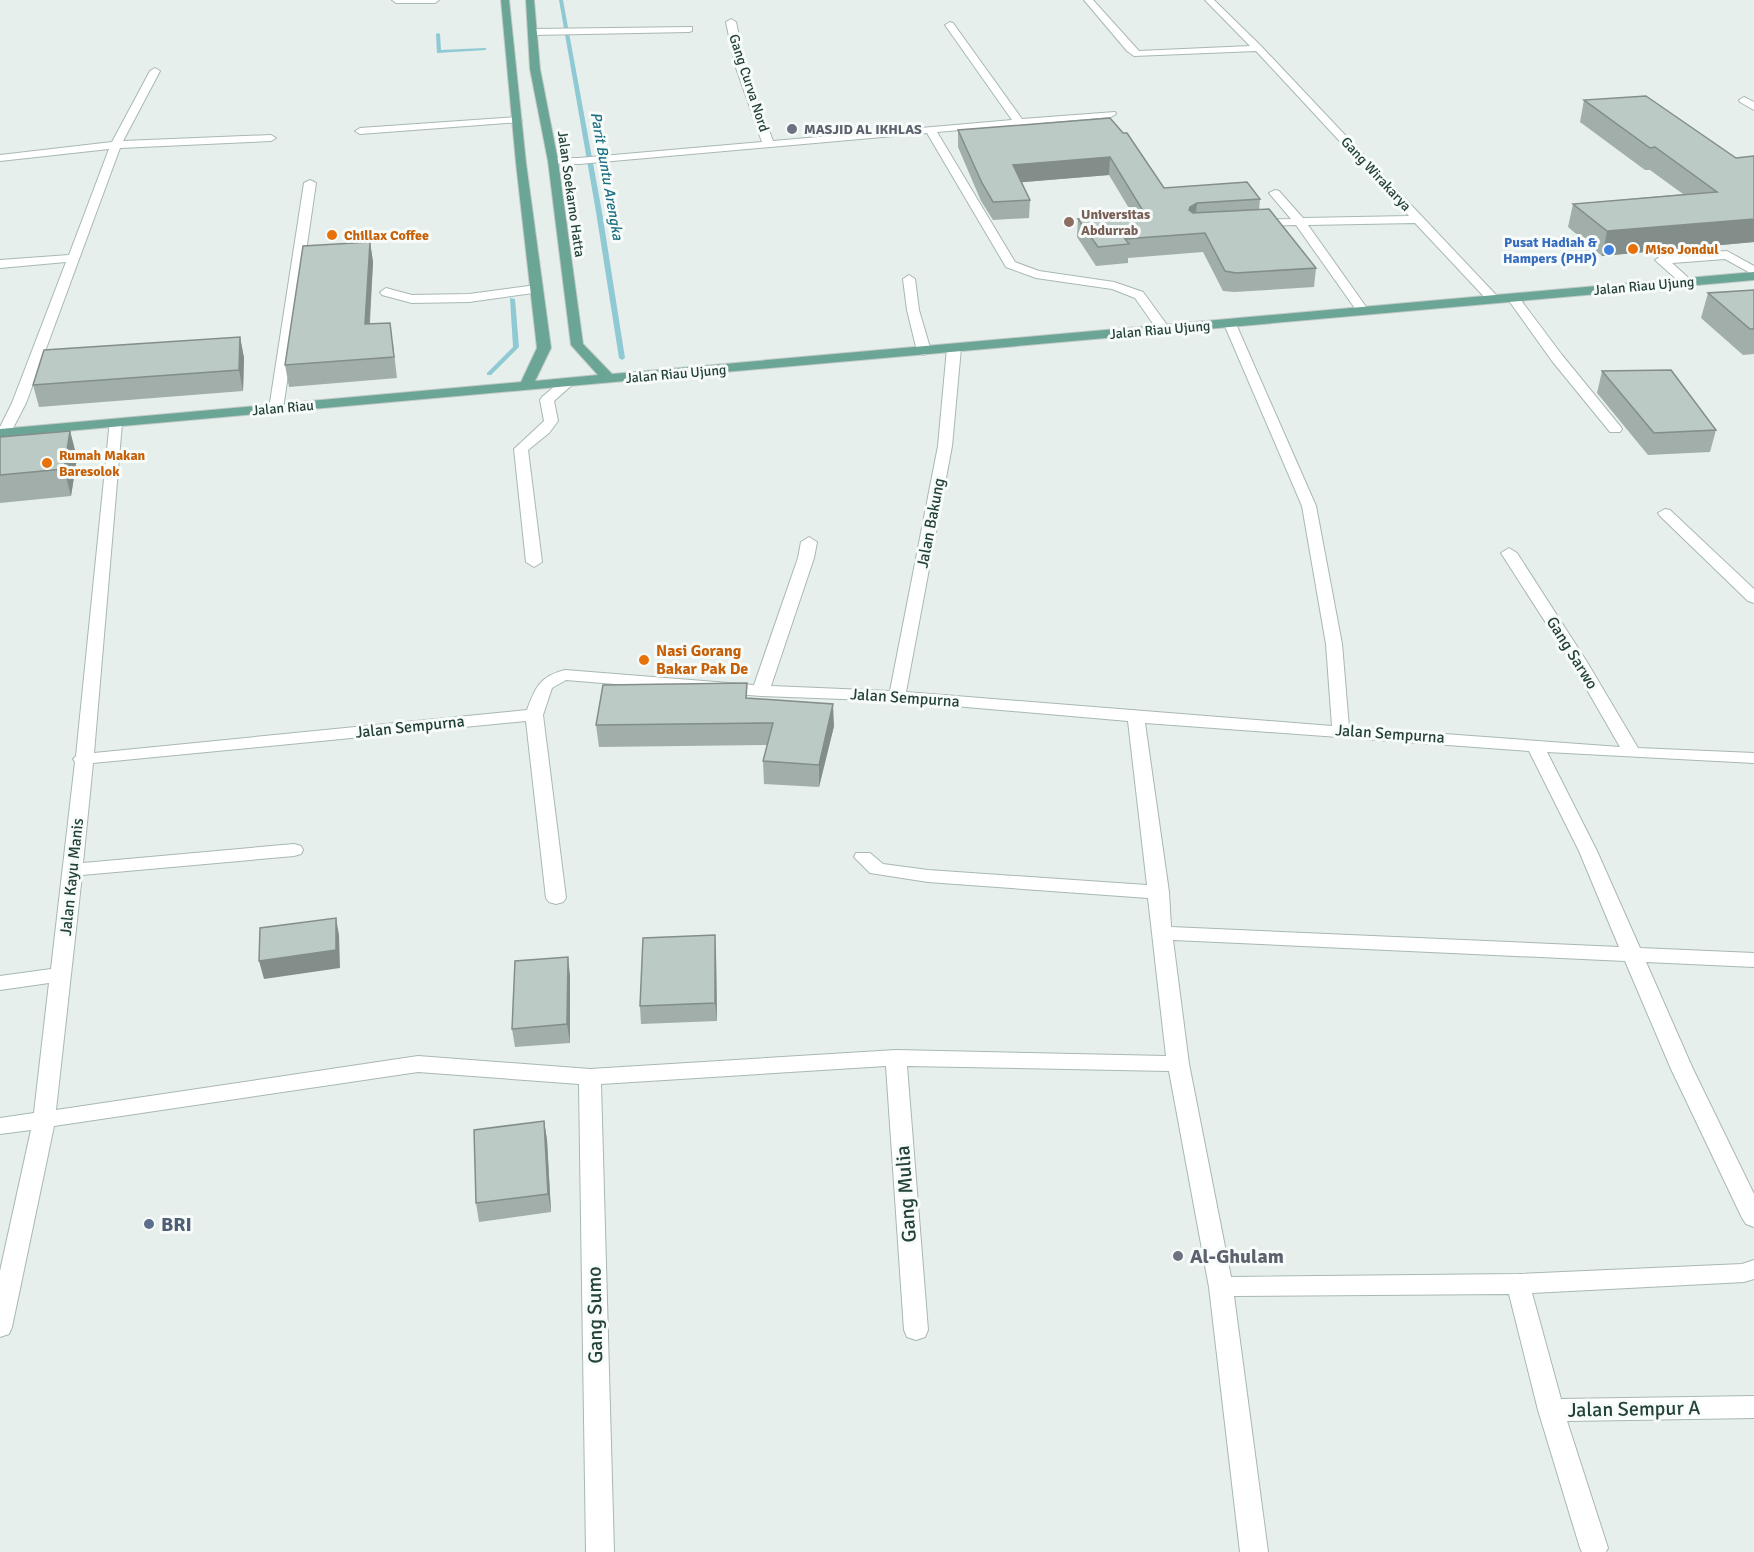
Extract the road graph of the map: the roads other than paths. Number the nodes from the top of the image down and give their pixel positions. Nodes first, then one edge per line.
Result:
1 (396, 0) edge
2 (435, 0) edge
3 (505, 0) edge
4 (530, 0) edge
5 (1088, 0) edge
6 (1209, 0) edge
7 (731, 22) dead end
8 (950, 25) dead end
9 (689, 29) dead end
10 (533, 32) junction
11 (1257, 48) junction
12 (155, 71) dead end
13 (1744, 100) dead end
14 (1754, 107) edge
15 (1111, 114) dead end
16 (517, 120) junction
17 (1019, 122) junction
18 (930, 129) junction
19 (360, 131) dead end
20 (271, 138) dead end
21 (768, 144) junction
22 (116, 145) junction
23 (0, 158) edge
24 (553, 161) junction
25 (310, 183) dead end
26 (1275, 193) dead end
27 (1418, 219) junction
28 (1298, 220) junction
29 (1241, 224) edge
30 (74, 258) junction
31 (0, 264) edge
32 (1754, 274) edge
33 (909, 279) dead end
34 (1688, 282) junction
35 (536, 289) junction
36 (386, 292) dead end
37 (1513, 298) junction
38 (1494, 300) junction
39 (1363, 311) junction
40 (1230, 324) junction
41 (1164, 329) junction
42 (954, 348) junction
43 (924, 351) junction
44 (610, 380) junction
45 (566, 384) junction
46 (525, 387) junction
47 (276, 409) junction
48 (115, 423) junction
49 (1615, 429) dead end
50 (2, 433) edge
51 (1665, 513) dead end
52 (809, 542) dead end
53 (1509, 554) dead end
54 (534, 562) dead end
55 (1754, 598) edge
56 (761, 691) junction
57 (897, 696) junction
58 (534, 715) junction
59 (1136, 717) junction
60 (1341, 730) junction
61 (1535, 745) junction
62 (1632, 753) junction
63 (1754, 758) edge
64 (82, 759) junction
65 (294, 850) dead end
66 (863, 857) dead end
67 (72, 870) junction
68 (1159, 892) junction
69 (556, 898) dead end
70 (1163, 933) junction
71 (1631, 954) junction
72 (1754, 960) edge
73 (62, 974) junction
74 (0, 983) edge
75 (896, 1058) junction
76 (1178, 1064) junction
77 (590, 1077) junction
78 (44, 1119) junction
79 (0, 1126) edge
80 (1754, 1218) edge
81 (1754, 1269) edge
82 (1518, 1284) junction
83 (1221, 1287) junction
84 (0, 1327) edge
85 (916, 1330) dead end
86 (1754, 1407) edge
87 (1551, 1410) junction
88 (1593, 1548) dead end
89 (600, 1552) edge
90 (1254, 1552) edge

1 - 2 street
3 - 16 main road
4 - 10 main road, Jalan Soekarno Hatta
5 - 11 street
6 - 11 street, Gang Wirakarya
7 - 21 street, Gang Curva Nord
8 - 17 street
9 - 10 street
10 - 24 main road, Jalan Soekarno Hatta
11 - 27 street, Gang Wirakarya
12 - 22 street
13 - 14 street
15 - 17 street
16 - 19 street
16 - 35 main road
17 - 18 street
18 - 21 street
18 - 41 street
20 - 22 street
21 - 24 street
22 - 23 street
22 - 30 street
24 - 44 main road, Jalan Soekarno Hatta
25 - 47 street
26 - 28 street
27 - 28 street
27 - 38 street, Gang Wirakarya
28 - 29 street
28 - 39 street
30 - 31 street
30 - 50 street
32 - 34 main road, Jalan Riau Ujung
32 - 34 street
33 - 43 street
34 - 37 main road, Jalan Riau Ujung
35 - 36 street
35 - 46 main road
37 - 38 main road, Jalan Riau Ujung
37 - 49 street
38 - 39 main road, Jalan Riau Ujung
39 - 40 main road, Jalan Riau Ujung
40 - 41 main road, Jalan Riau Ujung
40 - 60 street
41 - 42 main road, Jalan Riau Ujung
42 - 43 main road, Jalan Riau Ujung
42 - 57 street, Jalan Bakung
43 - 44 main road, Jalan Riau Ujung
44 - 45 main road, Jalan Riau Ujung
45 - 46 main road, Jalan Riau
45 - 54 street
46 - 47 main road, Jalan Riau
47 - 48 main road, Jalan Riau
48 - 50 main road, Jalan Riau
48 - 64 street, Jalan Kayu Manis
51 - 55 street
52 - 56 street
53 - 62 street, Gang Sarwo
56 - 57 street, Jalan Sempurna
56 - 58 street, Jalan Sempurna
57 - 59 street, Jalan Sempurna
58 - 64 street, Jalan Sempurna
58 - 69 street
59 - 60 street, Jalan Sempurna
59 - 68 street
60 - 61 street, Jalan Sempurna
61 - 62 street, Jalan Sempurna
61 - 71 street
62 - 63 street, Jalan Sempurna
64 - 67 street, Jalan Kayu Manis
65 - 67 street
66 - 68 street
67 - 73 street, Jalan Kayu Manis
68 - 70 street
70 - 71 street
70 - 76 street
71 - 72 street
71 - 80 street
73 - 74 street
73 - 78 street, Jalan Kayu Manis
75 - 76 street
75 - 77 street
75 - 85 street, Gang Mulia
76 - 83 street
77 - 78 street
77 - 89 street, Gang Sumo
78 - 79 street
78 - 84 street, Jalan Kayu Manis
81 - 82 street
82 - 83 street
82 - 87 street
83 - 90 street
86 - 87 street, Jalan Sempur A
87 - 88 street, Jalan Sempur A

